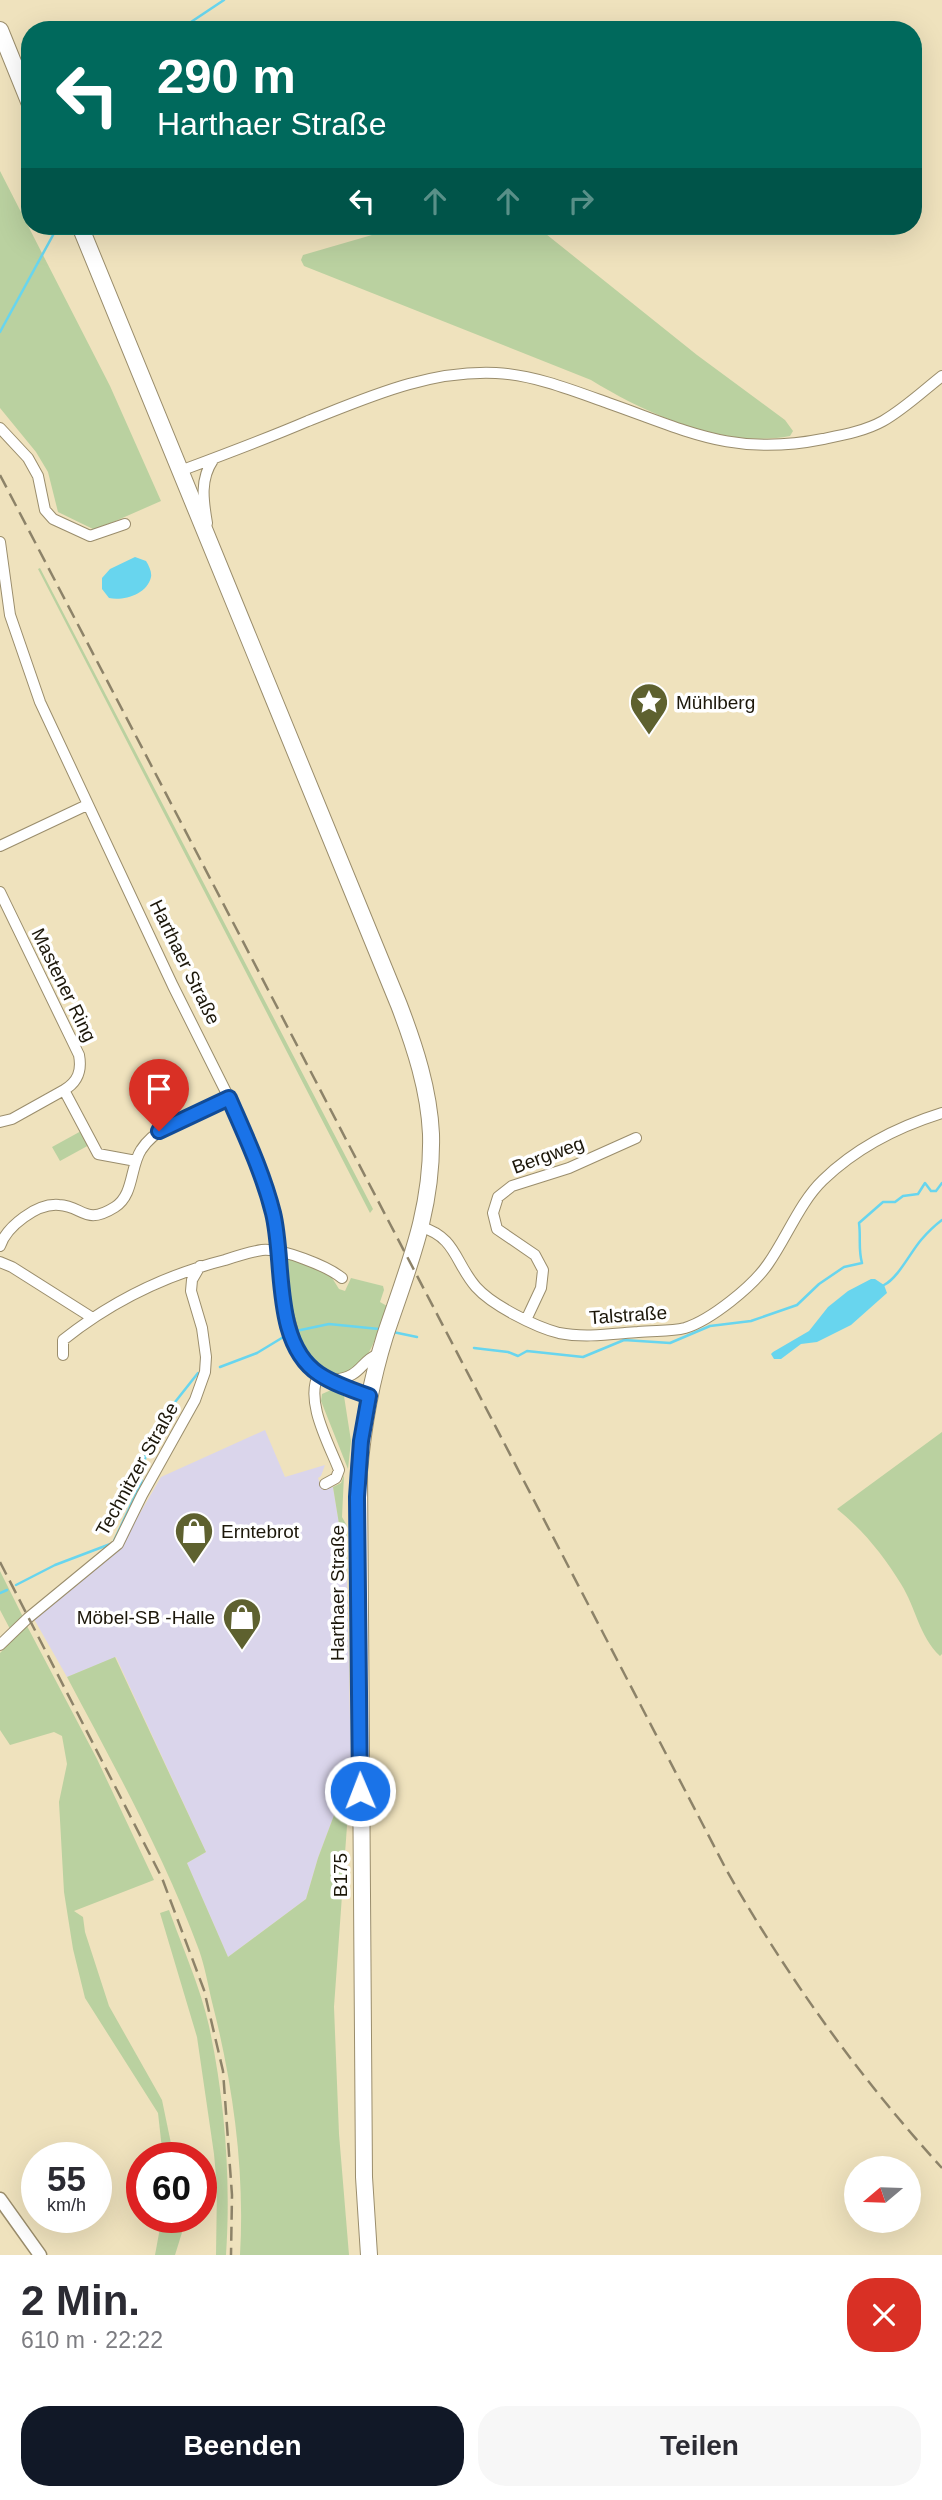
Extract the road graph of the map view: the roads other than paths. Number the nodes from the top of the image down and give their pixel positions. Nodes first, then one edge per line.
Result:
1 (0, 30) edge
2 (21, 82) edge
3 (84, 235) edge
4 (942, 376) edge
5 (0, 428) edge
6 (213, 459) junction
7 (180, 471) junction
8 (125, 524) dead end
9 (0, 542) edge
10 (214, 556) junction
11 (3, 582) edge
12 (88, 805) junction
13 (0, 846) edge
14 (0, 892) edge
15 (64, 1090) junction
16 (229, 1098) junction
17 (942, 1113) edge
18 (0, 1122) edge
19 (636, 1138) dead end
20 (136, 1161) junction
21 (421, 1227) junction
22 (0, 1246) edge
23 (277, 1251) junction
24 (0, 1262) edge
25 (200, 1266) junction
26 (342, 1278) dead end
27 (91, 1317) junction
28 (526, 1320) junction
29 (385, 1339) junction
30 (63, 1355) dead end
31 (319, 1374) junction
32 (330, 1380) junction
33 (369, 1396) junction
34 (325, 1484) dead end
35 (0, 1645) edge
36 (360, 1791) joint
37 (0, 2199) edge
38 (40, 2255) edge
39 (369, 2255) edge

1 - 2 main road
3 - 7 main road, Harthaer Straße
4 - 6 street
5 - 8 street
6 - 7 street
6 - 10 street
7 - 10 main road, Harthaer Straße
9 - 11 street, Harthaer Straße
10 - 21 main road, Harthaer Straße
11 - 12 street, Harthaer Straße
12 - 13 street
12 - 16 street, Harthaer Straße
14 - 15 street, Mastener Ring
15 - 18 street
15 - 20 street
16 - 20 street
16 - 23 street, Harthaer Straße
17 - 28 street, Talstraße
19 - 28 street, Bergweg
20 - 22 street
21 - 28 street, Talstraße
21 - 29 main road, Harthaer Straße
23 - 25 street
23 - 26 street
23 - 31 street, Harthaer Straße
24 - 27 street
25 - 27 street
25 - 35 street, Technitzer Straße
27 - 30 street
29 - 32 street
29 - 33 main road, Harthaer Straße
31 - 32 street, Harthaer Straße
31 - 34 street
32 - 33 street, Harthaer Straße
33 - 36 main road, Harthaer Straße
36 - 39 main road, B175
37 - 38 street

